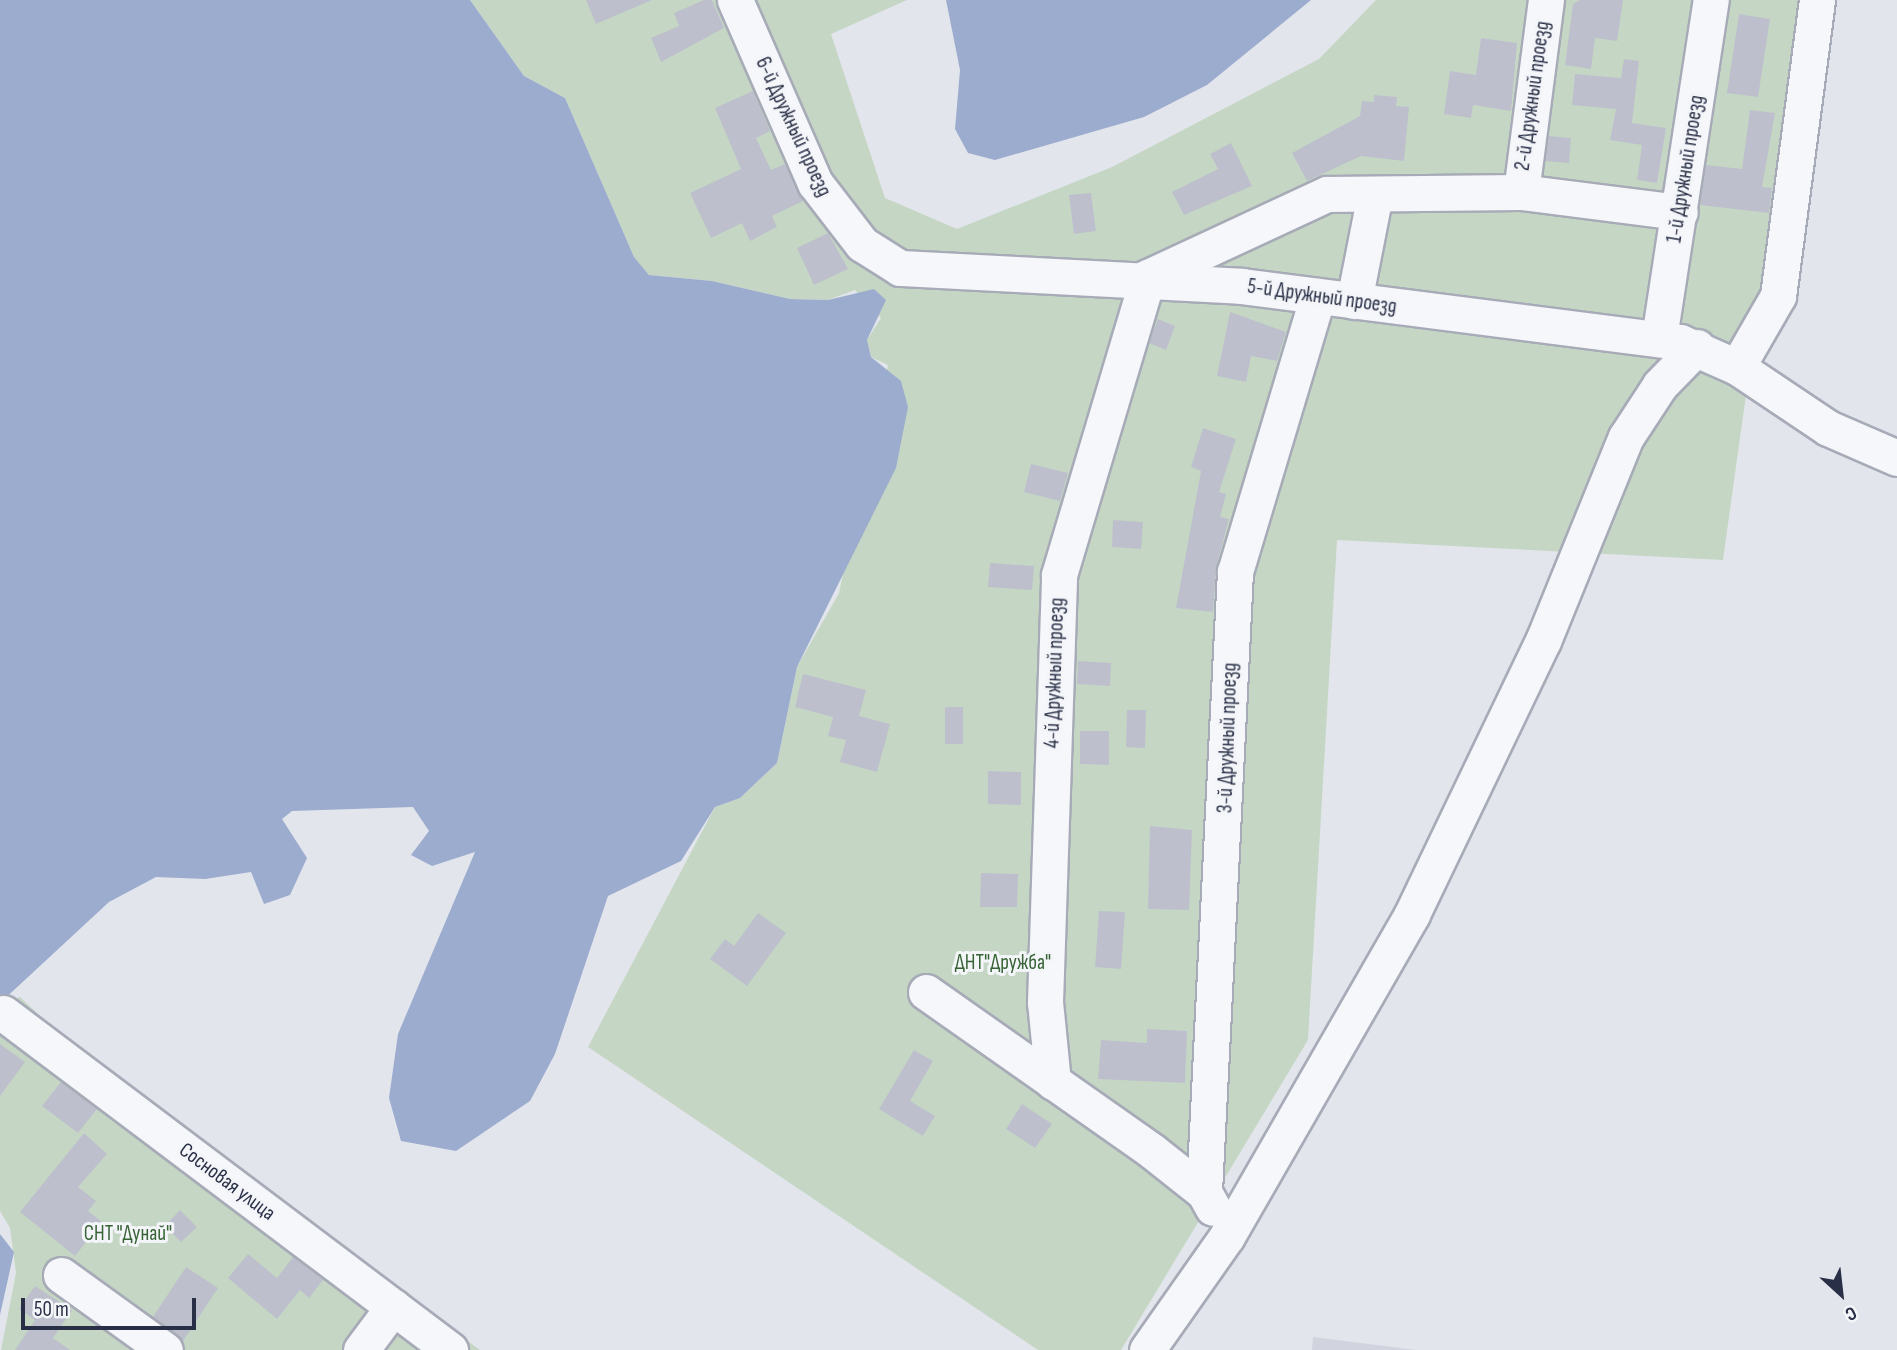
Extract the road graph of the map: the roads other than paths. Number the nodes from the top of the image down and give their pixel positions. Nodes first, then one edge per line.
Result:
1 (735, 0) edge
2 (1546, 0) edge
3 (1711, 0) edge
4 (1817, 0) edge
5 (1521, 192) junction
6 (1374, 199) junction
7 (1680, 212) junction
8 (900, 268) joint
9 (1148, 277) junction
10 (1318, 296) junction
11 (1354, 301) junction
12 (1659, 338) junction
13 (1697, 347) junction
14 (1737, 367) junction
15 (1897, 458) edge
16 (926, 992) dead end
17 (3, 1013) dead end
18 (1053, 1082) junction
19 (1205, 1192) junction
20 (1227, 1237) junction
21 (61, 1275) dead end
22 (393, 1307) junction
23 (166, 1350) edge
24 (361, 1350) edge
25 (450, 1350) edge
26 (1147, 1350) edge

1 - 8 street, 6-й Дружный проезд
2 - 5 street, 2-й Дружный проезд
3 - 7 street, 1-й Дружный проезд
4 - 14 street
5 - 6 street
5 - 7 street
6 - 9 street
6 - 11 street
7 - 12 street, 1-й Дружный проезд
8 - 9 street, 5-й Дружный проезд
9 - 10 street, 5-й Дружный проезд
9 - 18 street, 4-й Дружный проезд
10 - 11 street, 5-й Дружный проезд
10 - 19 street, 3-й Дружный проезд
11 - 12 street, 5-й Дружный проезд
12 - 13 street, 5-й Дружный проезд
13 - 14 street, 5-й Дружный проезд
13 - 20 street
14 - 15 street, 5-й Дружный проезд
16 - 18 street
17 - 22 street, Сосновая улица
18 - 19 street
19 - 20 street
20 - 26 street
21 - 23 street
22 - 24 street
22 - 25 street, Сосновая улица

